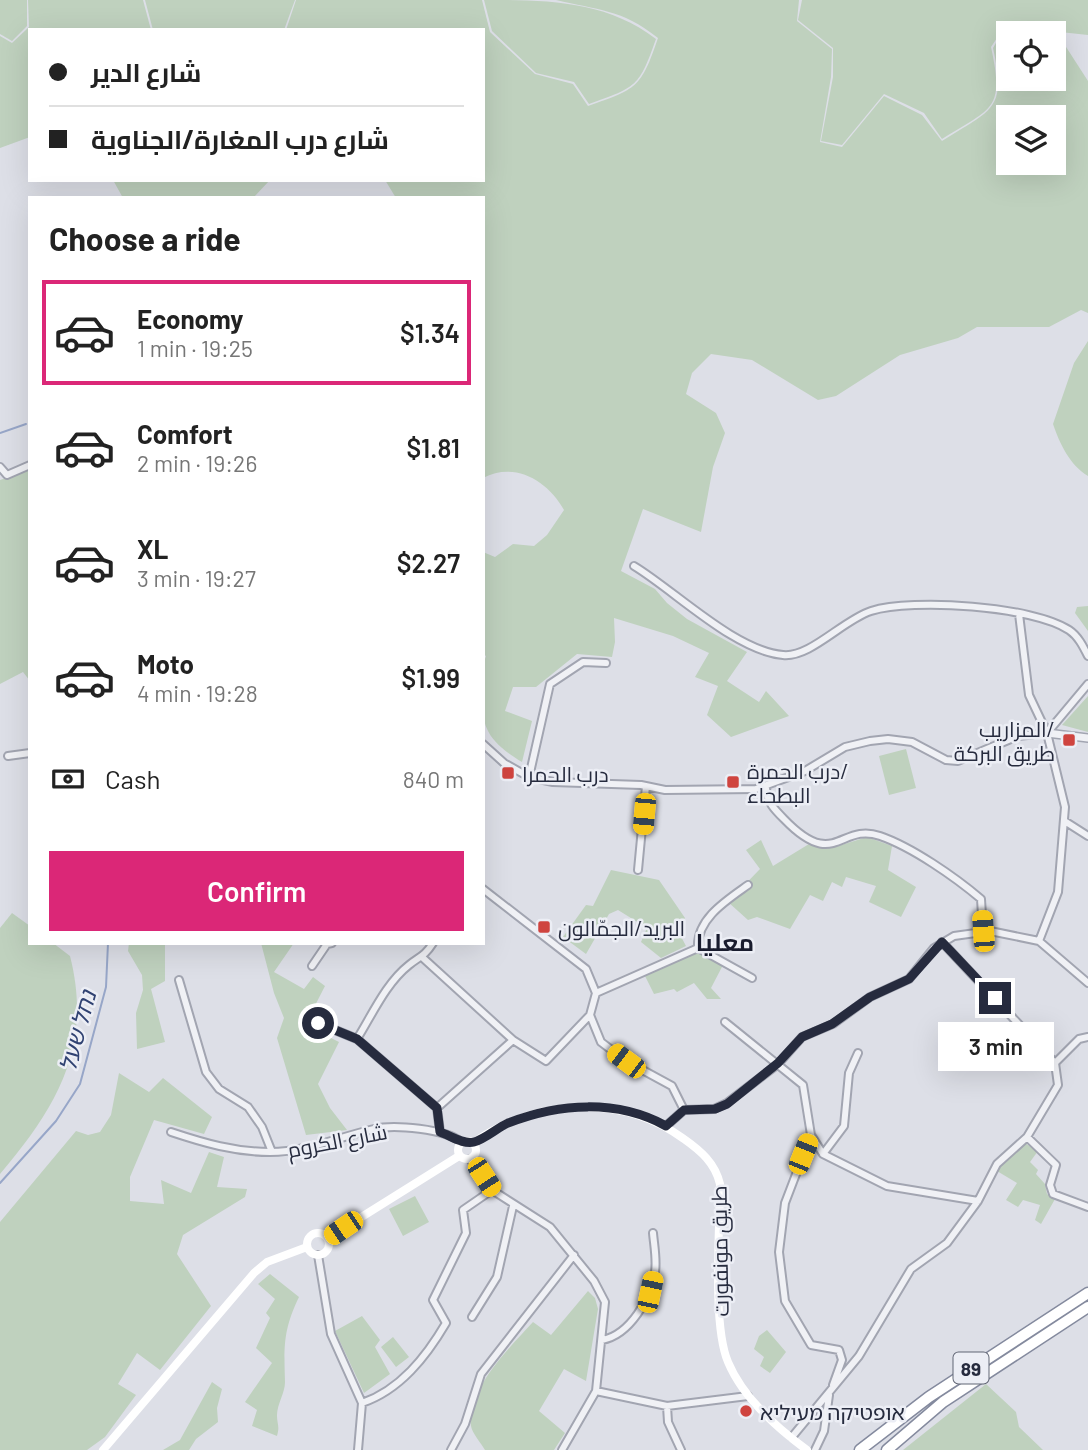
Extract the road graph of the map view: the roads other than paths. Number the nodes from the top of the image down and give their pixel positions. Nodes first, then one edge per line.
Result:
1 (28, 466) edge
2 (0, 467) edge
3 (634, 566) dead end
4 (1019, 614) junction
5 (1088, 656) edge
6 (606, 663) dead end
7 (1088, 684) edge
8 (1047, 733) junction
9 (1088, 738) edge
10 (485, 746) edge
11 (28, 753) edge
12 (8, 756) dead end
13 (529, 777) junction
14 (646, 786) junction
15 (766, 788) junction
16 (1066, 822) junction
17 (1088, 836) edge
18 (638, 870) dead end
19 (748, 885) dead end
20 (485, 891) edge
21 (983, 931) junction
22 (942, 942) junction
23 (1039, 942) junction
24 (326, 945) edge
25 (432, 945) edge
26 (698, 948) junction
27 (423, 958) junction
28 (312, 966) dead end
29 (752, 978) dead end
30 (178, 979) dead end
31 (1087, 979) edge
32 (596, 993) junction
33 (590, 1015) junction
34 (725, 1022) dead end
35 (318, 1023) dead end
36 (1088, 1037) edge
37 (357, 1039) junction
38 (513, 1040) junction
39 (858, 1053) dead end
40 (778, 1063) junction
41 (1055, 1063) junction
42 (437, 1108) junction
43 (684, 1110) junction
44 (666, 1126) junction
45 (171, 1132) dead end
46 (440, 1132) junction
47 (811, 1135) junction
48 (1027, 1137) junction
49 (461, 1142) junction
50 (473, 1143) junction
51 (272, 1152) junction
52 (823, 1154) junction
53 (459, 1156) junction
54 (470, 1158) junction
55 (492, 1190) junction
56 (978, 1201) junction
57 (513, 1206) junction
58 (1088, 1207) edge
59 (653, 1233) dead end
60 (328, 1238) junction
61 (307, 1247) junction
62 (318, 1255) junction
63 (574, 1255) junction
64 (1088, 1293) edge
65 (1088, 1307) edge
66 (472, 1317) dead end
67 (602, 1340) junction
68 (596, 1391) junction
69 (830, 1393) junction
70 (748, 1396) junction
71 (362, 1403) junction
72 (667, 1406) junction
73 (792, 1437) junction
74 (805, 1449) edge
75 (103, 1450) edge
76 (357, 1450) edge
77 (451, 1450) edge
78 (562, 1450) edge
79 (681, 1450) edge
80 (815, 1450) edge
81 (860, 1450) edge
82 (887, 1450) edge

1 - 2 street
3 - 4 street
4 - 5 street
4 - 8 street
6 - 13 street
7 - 8 street
8 - 9 street
8 - 15 street
8 - 16 street
10 - 13 street
11 - 12 street
13 - 14 street
14 - 15 street
14 - 18 street
15 - 21 street
16 - 17 street
16 - 23 street
19 - 26 street
20 - 32 street
21 - 22 street
21 - 23 street
22 - 40 street
22 - 41 street
23 - 31 street
24 - 28 street
25 - 27 street
26 - 29 street
26 - 32 street
27 - 37 street
27 - 38 street
30 - 51 street
32 - 33 street
33 - 38 street
33 - 43 street
34 - 40 street
35 - 37 street
36 - 41 street
37 - 42 street
38 - 42 street
39 - 52 street
40 - 43 street
40 - 47 street
41 - 48 street
42 - 46 street
43 - 44 street
44 - 50 main road, طريق مونفورت
44 - 70 main road, طريق مونفورت
45 - 51 street, شارع الكروم
46 - 49 street, شارع الكروم
46 - 51 street, شارع الكروم
47 - 52 street
47 - 69 street
48 - 56 street
48 - 58 street
49 - 50 main road
49 - 53 main road
50 - 54 main road
52 - 56 street
53 - 54 main road
53 - 60 main road
54 - 55 street
55 - 57 street
55 - 71 street
56 - 69 street
57 - 63 street
57 - 66 street
59 - 67 street
60 - 61 main road
60 - 62 main road
61 - 62 main road
61 - 75 main road
62 - 71 street
63 - 67 street
63 - 77 street
64 - 81 highway, 89
65 - 82 highway, 89
67 - 68 street
68 - 72 street
68 - 78 street
69 - 73 street
69 - 80 street
70 - 72 street
70 - 73 main road, طريق مونفورت
71 - 76 street
72 - 79 street
73 - 74 main road, طريق مونفورت

